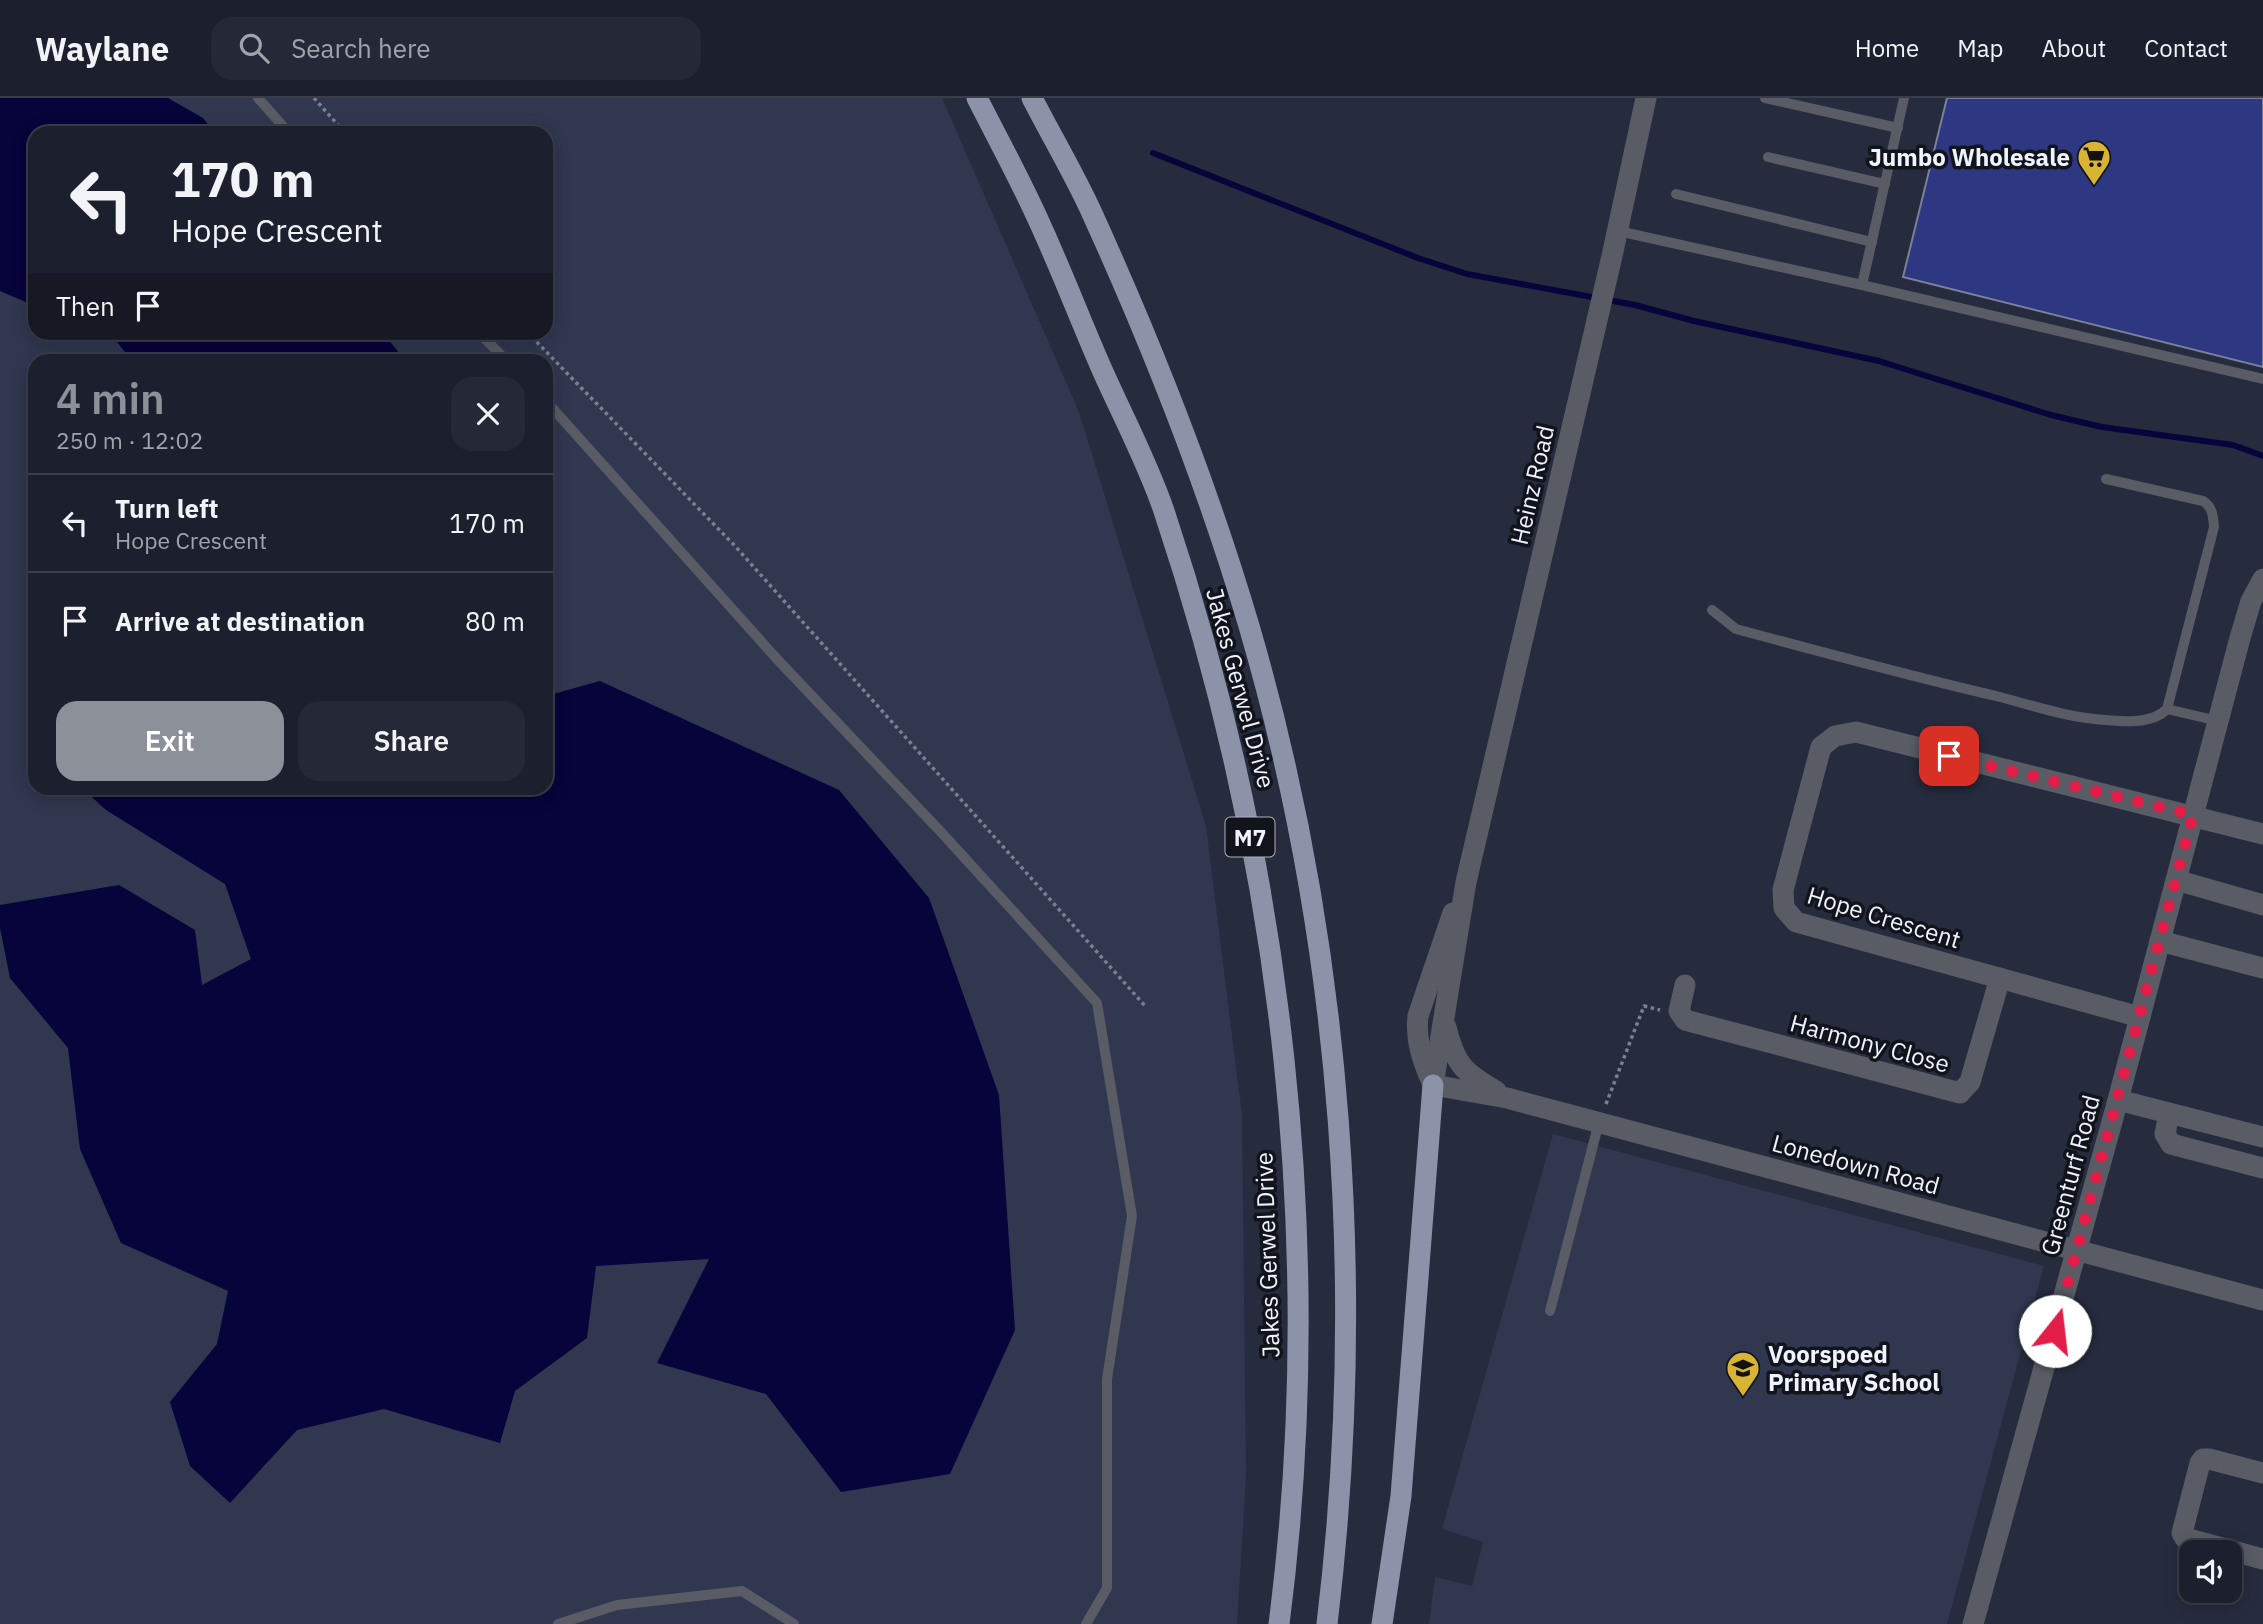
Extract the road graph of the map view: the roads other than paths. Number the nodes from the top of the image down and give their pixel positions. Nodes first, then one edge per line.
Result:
1 (258, 98) edge
2 (977, 98) edge
3 (1032, 98) edge
4 (1646, 98) edge
5 (1765, 98) edge
6 (1904, 98) edge
7 (283, 126) edge
8 (1898, 128) junction
9 (1769, 157) dead end
10 (1885, 184) junction
11 (1676, 194) dead end
12 (1618, 231) junction
13 (1872, 242) junction
14 (1862, 285) junction
15 (486, 340) edge
16 (500, 354) edge
17 (2263, 379) edge
18 (553, 409) edge
19 (2106, 479) dead end
20 (2263, 579) edge
21 (1712, 610) dead end
22 (2167, 709) junction
23 (2218, 721) junction
24 (2193, 815) junction
25 (2263, 834) edge
26 (2176, 880) junction
27 (1466, 883) junction
28 (2263, 905) edge
29 (2160, 941) junction
30 (2263, 968) edge
31 (2000, 978) junction
32 (1685, 985) dead end
33 (1444, 1017) junction
34 (2140, 1017) junction
35 (1433, 1085) junction
36 (1507, 1098) junction
37 (2118, 1100) junction
38 (2169, 1114) junction
39 (1599, 1122) junction
40 (2263, 1137) edge
41 (2263, 1168) edge
42 (2077, 1251) junction
43 (2263, 1300) edge
44 (1550, 1311) dead end
45 (2263, 1473) edge
46 (2263, 1559) edge
47 (558, 1624) edge
48 (794, 1624) edge
49 (1086, 1624) edge
50 (1279, 1624) edge
51 (1328, 1624) edge
52 (1382, 1624) edge
53 (1973, 1624) edge

1 - 7 lane
2 - 50 highway, Jakes Gerwel Drive / M7
3 - 51 highway, Jakes Gerwel Drive / M7
4 - 12 street, Heinz Road
5 - 8 lane
6 - 8 lane
8 - 10 lane
9 - 10 lane
10 - 13 lane
11 - 13 lane
12 - 14 lane
12 - 27 street, Heinz Road
13 - 14 lane
14 - 17 lane
15 - 16 lane
18 - 49 lane
19 - 22 lane
20 - 23 street, Greenturf Road
21 - 22 lane
22 - 23 lane
23 - 24 street, Greenturf Road
24 - 25 street
24 - 26 street, Greenturf Road
24 - 31 street, Hope Crescent
26 - 28 street
26 - 29 street, Greenturf Road
27 - 33 street, Heinz Road
27 - 35 street, Heinz Road
29 - 30 street
29 - 34 street, Greenturf Road
31 - 32 street, Harmony Close
31 - 34 street, Hope Crescent
33 - 35 street, Heinz Road
33 - 36 street
34 - 37 street, Greenturf Road
35 - 36 street, Lonedown Road
35 - 52 highway
36 - 39 street, Lonedown Road
37 - 38 street
37 - 42 street, Greenturf Road
38 - 40 street
38 - 41 street
39 - 42 street, Lonedown Road
39 - 44 lane
42 - 43 street, Lonedown Road
42 - 53 street, Greenturf Road
45 - 46 street
47 - 48 lane

